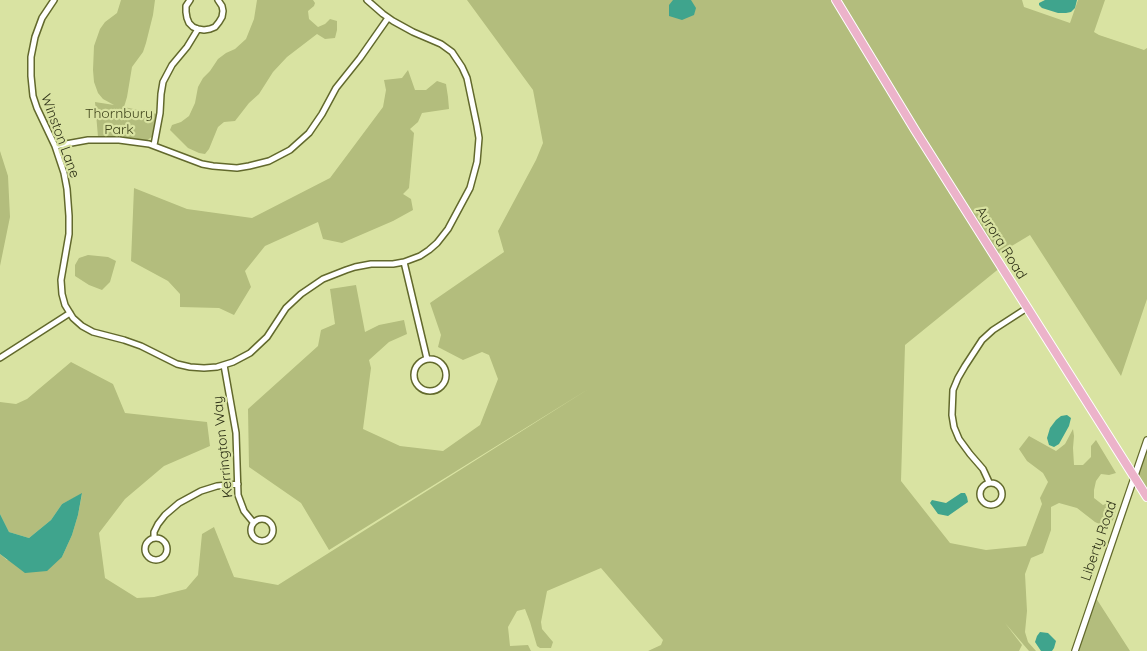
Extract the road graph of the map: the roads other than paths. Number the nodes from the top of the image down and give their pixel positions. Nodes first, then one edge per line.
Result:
1 (54, 0) edge
2 (190, 0) edge
3 (218, 0) edge
4 (366, 0) edge
5 (836, 0) edge
6 (388, 18) junction
7 (198, 29) junction
8 (154, 145) junction
9 (55, 146) junction
10 (404, 262) junction
11 (1027, 308) junction
12 (70, 313) junction
13 (0, 358) edge
14 (427, 359) junction
15 (224, 365) junction
16 (1147, 440) edge
17 (1134, 477) junction
18 (989, 482) junction
19 (238, 484) junction
20 (1147, 497) edge
21 (253, 522) junction
22 (154, 538) junction
23 (1075, 651) edge

1 - 9 street, Winston Lane
2 - 7 street
3 - 7 street
4 - 6 street
5 - 11 main road, Aurora Road
6 - 8 street
6 - 10 street
7 - 8 street
8 - 9 street
9 - 12 street, Winston Lane
10 - 14 street
10 - 15 street
11 - 17 main road, Aurora Road
11 - 18 street
12 - 13 street
12 - 15 street
14 - 14 street
15 - 19 street, Kerrington Way
16 - 17 street, Liberty Road
17 - 20 main road, Aurora Road
17 - 23 street, Liberty Road
18 - 18 street
19 - 21 street, Kerrington Way
19 - 22 street
21 - 21 street, Kerrington Way
22 - 22 street

